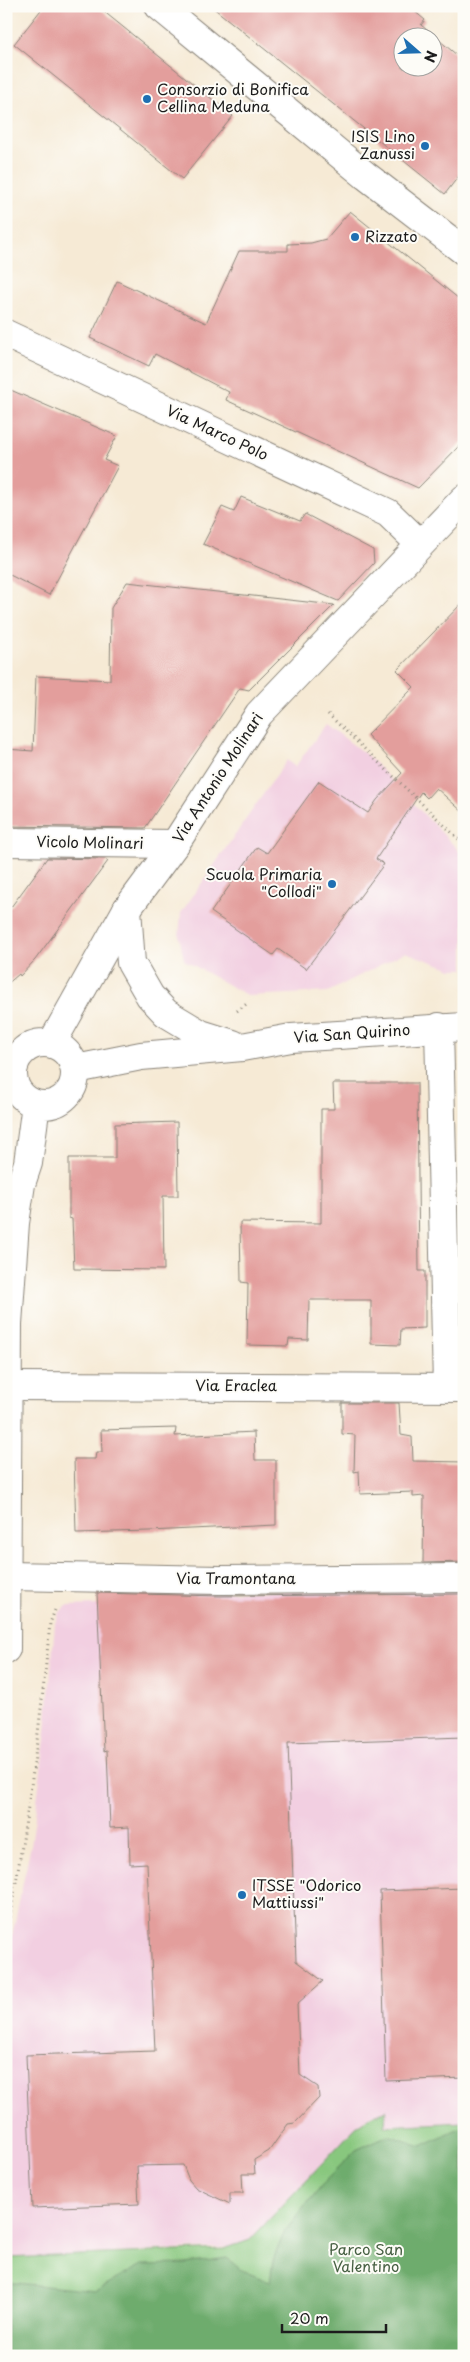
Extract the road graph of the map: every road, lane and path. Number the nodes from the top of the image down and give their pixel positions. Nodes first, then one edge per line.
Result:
1 (158, 6) edge
2 (464, 251) edge
3 (6, 334) edge
4 (464, 499) edge
5 (420, 544) junction
6 (328, 714) dead end
7 (6, 842) edge
8 (175, 844) junction
9 (464, 844) edge
10 (127, 909) junction
11 (452, 1027) edge
12 (52, 1043) junction
13 (242, 1047) junction
14 (10, 1066) edge
15 (76, 1069) junction
16 (36, 1104) junction
17 (456, 1387) edge
18 (8, 1398) edge
19 (8, 1576) junction
20 (464, 1578) edge
21 (60, 1605) dead end
22 (6, 1649) edge
23 (6, 1938) edge

1 - 2 street
3 - 5 street, Via Marco Polo
4 - 5 street, Via Antonio Molinari
5 - 8 street, Via Antonio Molinari
6 - 9 path
7 - 8 street, Vicolo Molinari
8 - 10 street, Via Antonio Molinari
10 - 12 street, Via Antonio Molinari
10 - 13 street, Via San Quirino
11 - 13 street, Via San Quirino
11 - 17 street
12 - 14 street
12 - 15 street
13 - 15 street, Via San Quirino
14 - 16 street
15 - 16 street
16 - 18 street
17 - 18 street, Via Eraclea
18 - 19 street
19 - 20 street, Via Tramontana
19 - 22 street
21 - 23 path

